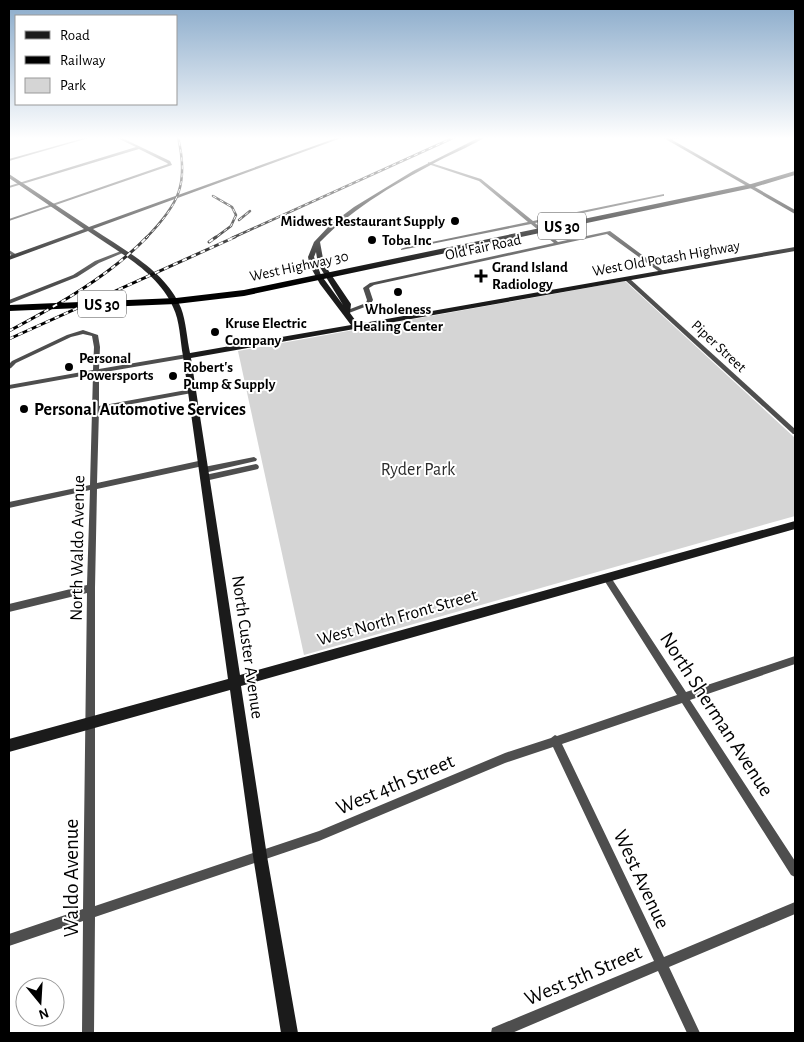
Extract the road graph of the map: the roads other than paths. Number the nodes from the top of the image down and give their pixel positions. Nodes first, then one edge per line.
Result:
1 (23, 186) edge
2 (112, 186) edge
3 (207, 186) edge
4 (393, 186) edge
5 (487, 186) edge
6 (748, 186) edge
7 (759, 186) edge
8 (763, 186) edge
9 (752, 188) junction
10 (663, 195) dead end
11 (53, 205) junction
12 (795, 212) edge
13 (795, 217) edge
14 (9, 220) edge
15 (531, 222) junction
16 (89, 229) junction
17 (544, 232) junction
18 (558, 243) junction
19 (403, 249) dead end
20 (795, 250) edge
21 (9, 251) edge
22 (123, 252) junction
23 (12, 257) edge
24 (663, 272) junction
25 (326, 279) junction
26 (627, 279) junction
27 (9, 302) edge
28 (194, 302) junction
29 (9, 308) edge
30 (9, 312) edge
31 (347, 312) junction
32 (356, 326) junction
33 (188, 356) junction
34 (10, 367) edge
35 (96, 372) junction
36 (9, 387) edge
37 (192, 391) junction
38 (95, 409) junction
39 (795, 432) edge
40 (255, 462) dead end
41 (204, 470) junction
42 (93, 487) junction
43 (9, 506) edge
44 (795, 525) edge
45 (606, 578) junction
46 (91, 588) junction
47 (9, 608) edge
48 (795, 660) edge
49 (236, 682) junction
50 (684, 698) junction
51 (91, 723) junction
52 (555, 740) junction
53 (9, 746) edge
54 (260, 856) junction
55 (795, 871) edge
56 (795, 908) edge
57 (90, 913) junction
58 (9, 940) edge
59 (661, 964) junction
60 (88, 1033) edge
61 (289, 1033) edge
62 (496, 1033) edge
63 (694, 1033) edge

1 - 11 street, North Custer Avenue
2 - 11 street
3 - 16 street
4 - 25 street
5 - 15 street
6 - 9 street
7 - 9 highway, West Highway 30 / US 30
8 - 9 highway, West Highway 30 / US 30
9 - 12 street
9 - 13 street
9 - 17 highway, West Highway 30 / US 30
10 - 15 street
11 - 14 street
11 - 16 street, North Custer Avenue
15 - 17 street
15 - 19 street
16 - 22 street, North Custer Avenue
16 - 23 street
17 - 18 street
17 - 25 highway, West Highway 30 / US 30
18 - 24 street, Old Fair Road
18 - 31 street, Old Fair Road
20 - 24 street, West Old Potash Highway
21 - 23 street
22 - 27 street
22 - 33 street, North Custer Avenue
24 - 26 street, West Old Potash Highway
25 - 28 highway, West Highway 30 / US 30
25 - 31 street
26 - 32 street, West Old Potash Highway
26 - 39 street, Piper Street
28 - 29 highway, West Highway 30 / US 30
28 - 30 highway, West Highway 30 / US 30
31 - 32 street
32 - 33 street, West Old Potash Highway
33 - 35 street
33 - 37 street, North Custer Avenue
34 - 35 street
35 - 36 street
35 - 38 street, North Waldo Avenue
37 - 38 street
37 - 41 street, North Custer Avenue
38 - 42 street, North Waldo Avenue
40 - 41 street
41 - 42 street
41 - 49 street, North Custer Avenue
42 - 43 street
42 - 46 street, North Waldo Avenue
44 - 45 street, West North Front Street
45 - 49 street, West North Front Street
45 - 50 street, North Sherman Avenue
46 - 47 street
46 - 51 street, North Waldo Avenue
48 - 50 street, West 4th Street
49 - 51 street, West North Front Street
49 - 54 street, North Custer Avenue
50 - 52 street, West 4th Street
50 - 55 street, North Sherman Avenue
51 - 53 street, West North Front Street
51 - 57 street, Waldo Avenue
52 - 54 street, West 4th Street
52 - 59 street, West Avenue
54 - 57 street, West 4th Street
54 - 61 street, North Custer Avenue
56 - 59 street, West 5th Street
57 - 58 street, West 4th Street
57 - 60 street, Waldo Avenue
59 - 62 street, West 5th Street
59 - 63 street, West Avenue

